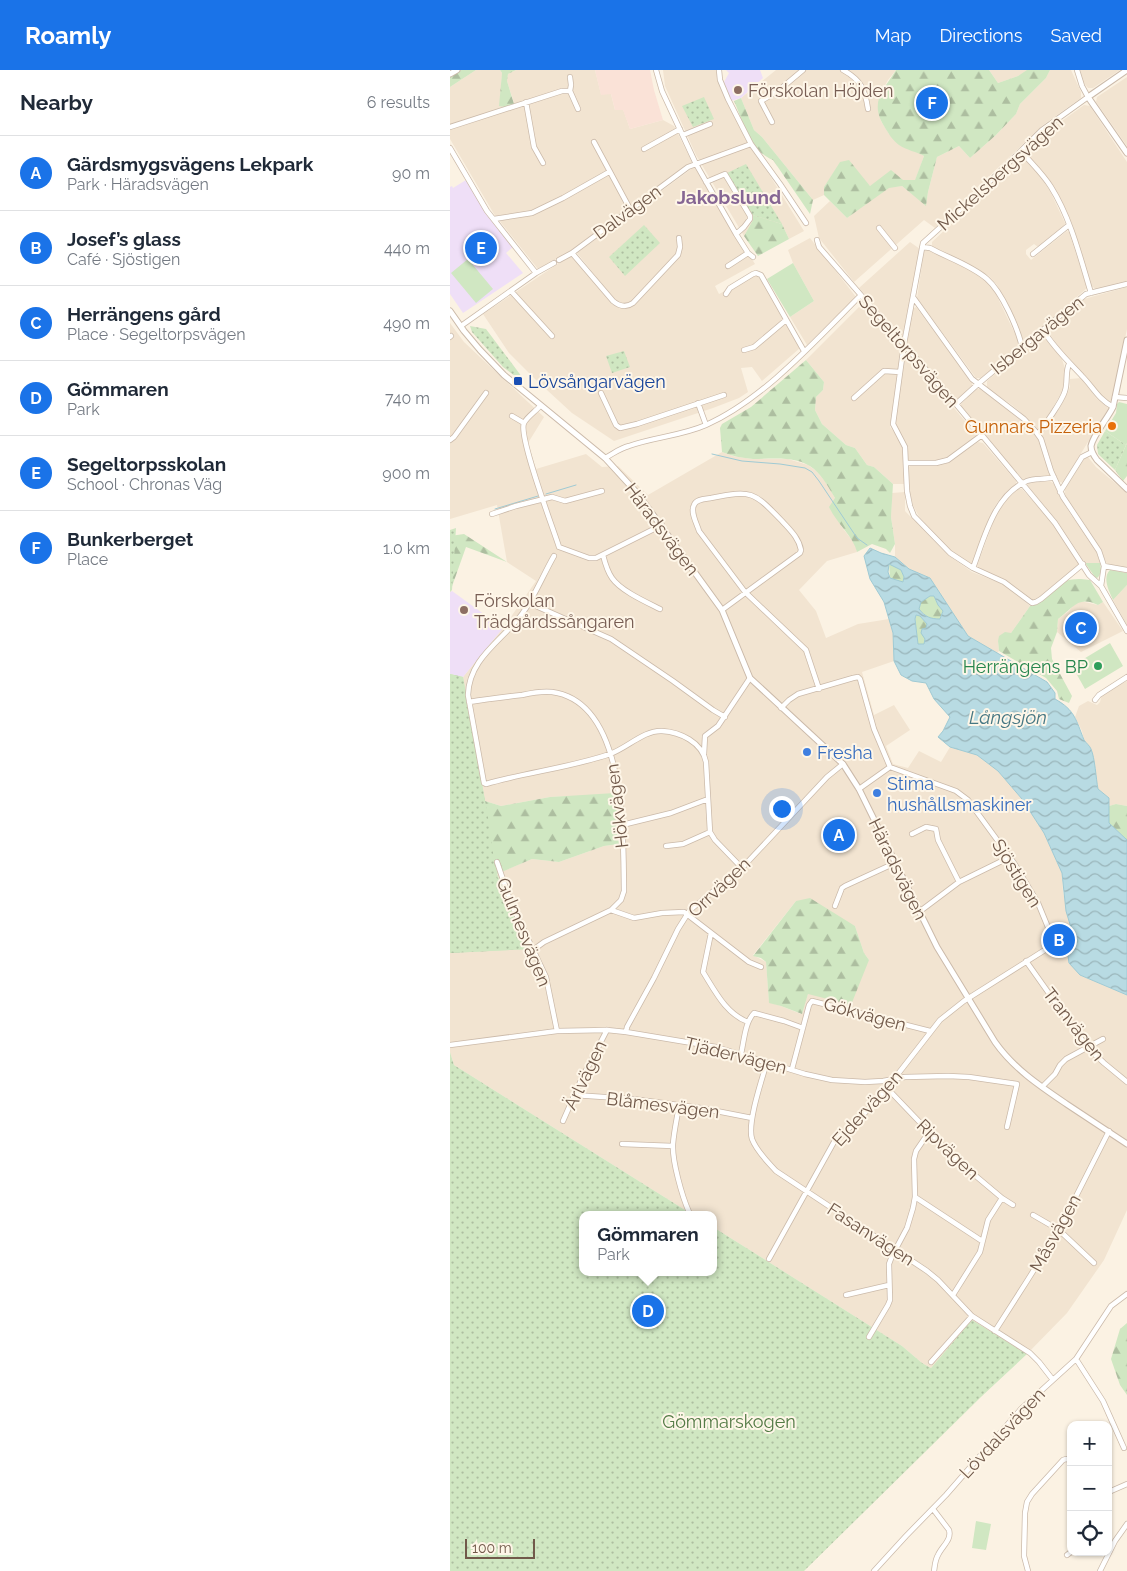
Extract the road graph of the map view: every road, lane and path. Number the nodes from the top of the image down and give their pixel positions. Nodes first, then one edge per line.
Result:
1 (457, 70) edge
2 (656, 70) edge
3 (719, 70) edge
4 (803, 70) edge
5 (843, 70) edge
6 (1077, 70) edge
7 (1127, 70) edge
8 (450, 74) edge
9 (570, 77) dead end
10 (570, 92) junction
11 (1088, 97) junction
12 (526, 102) junction
13 (578, 109) dead end
14 (868, 109) dead end
15 (772, 122) dead end
16 (710, 124) dead end
17 (450, 127) edge
18 (680, 129) junction
19 (683, 135) junction
20 (594, 142) dead end
21 (751, 144) junction
22 (450, 148) edge
23 (644, 149) dead end
24 (1021, 151) junction
25 (1127, 153) edge
26 (543, 163) dead end
27 (696, 164) junction
28 (609, 172) junction
29 (706, 182) junction
30 (630, 209) junction
31 (494, 219) junction
32 (806, 223) dead end
33 (1069, 225) junction
34 (879, 228) dead end
35 (736, 234) junction
36 (679, 238) dead end
37 (817, 240) dead end
38 (923, 245) junction
39 (895, 248) dead end
40 (572, 252) junction
41 (748, 253) junction
42 (1032, 254) dead end
43 (753, 257) dead end
44 (728, 266) dead end
45 (536, 273) junction
46 (1127, 284) edge
47 (510, 290) junction
48 (1091, 293) junction
49 (726, 294) dead end
50 (860, 296) junction
51 (913, 297) junction
52 (450, 311) edge
53 (786, 320) junction
54 (461, 326) junction
55 (1043, 330) junction
56 (552, 336) dead end
57 (1127, 340) edge
58 (904, 344) junction
59 (1022, 348) junction
60 (744, 350) dead end
61 (804, 350) junction
62 (1069, 364) junction
63 (900, 372) junction
64 (978, 384) junction
65 (486, 393) dead end
66 (601, 393) dead end
67 (724, 396) dead end
68 (1115, 397) junction
69 (854, 398) dead end
70 (1127, 399) edge
71 (698, 403) junction
72 (956, 404) junction
73 (540, 406) junction
74 (1113, 407) junction
75 (512, 416) dead end
76 (524, 423) junction
77 (706, 425) junction
78 (982, 434) junction
79 (1038, 434) junction
80 (450, 440) edge
81 (1092, 452) junction
82 (605, 458) junction
83 (907, 464) junction
84 (1054, 477) junction
85 (1023, 484) junction
86 (1127, 489) edge
87 (602, 490) dead end
88 (1060, 492) junction
89 (543, 500) junction
90 (492, 514) dead end
91 (662, 526) junction
92 (603, 555) junction
93 (554, 556) dead end
94 (1083, 564) junction
95 (1104, 566) junction
96 (973, 568) junction
97 (1127, 570) edge
98 (1101, 586) junction
99 (745, 592) junction
100 (529, 603) junction
101 (660, 609) dead end
102 (722, 610) junction
103 (1127, 631) edge
104 (1127, 676) edge
105 (750, 678) junction
106 (819, 689) junction
107 (1095, 700) dead end
108 (469, 702) junction
109 (781, 708) junction
110 (725, 717) junction
111 (611, 753) junction
112 (704, 754) junction
113 (843, 764) junction
114 (890, 766) junction
115 (859, 789) junction
116 (708, 800) junction
117 (622, 825) junction
118 (710, 832) junction
119 (912, 834) dead end
120 (666, 846) dead end
121 (1010, 857) junction
122 (497, 862) dead end
123 (895, 863) junction
124 (742, 868) junction
125 (959, 882) junction
126 (835, 906) dead end
127 (611, 910) junction
128 (919, 912) junction
129 (687, 915) junction
130 (710, 933) junction
131 (533, 950) junction
132 (1026, 960) junction
133 (761, 967) dead end
134 (968, 999) junction
135 (748, 1022) junction
136 (803, 1028) junction
137 (607, 1030) junction
138 (557, 1031) junction
139 (930, 1031) junction
140 (626, 1032) junction
141 (450, 1040) edge
142 (1103, 1040) dead end
143 (452, 1045) edge
144 (1087, 1047) junction
145 (741, 1054) junction
146 (768, 1062) junction
147 (792, 1070) junction
148 (894, 1079) junction
149 (1127, 1082) edge
150 (1042, 1087) junction
151 (887, 1088) junction
152 (574, 1095) junction
153 (679, 1106) junction
154 (752, 1118) junction
155 (563, 1121) dead end
156 (1007, 1127) dead end
157 (928, 1132) junction
158 (1108, 1132) junction
159 (622, 1144) dead end
160 (1127, 1144) edge
161 (673, 1146) junction
162 (806, 1192) junction
163 (915, 1197) junction
164 (1002, 1198) junction
165 (1013, 1205) dead end
166 (690, 1211) edge
167 (1033, 1215) dead end
168 (1059, 1230) junction
169 (982, 1241) junction
170 (895, 1250) junction
171 (768, 1259) dead end
172 (1094, 1263) dead end
173 (889, 1285) junction
174 (1127, 1294) edge
175 (846, 1295) dead end
176 (953, 1295) junction
177 (972, 1316) junction
178 (995, 1331) junction
179 (869, 1336) dead end
180 (1076, 1359) junction
181 (930, 1362) dead end
182 (1053, 1380) junction
183 (1124, 1448) dead end
184 (1067, 1459) edge
185 (1127, 1484) edge
186 (1112, 1492) edge
187 (933, 1509) junction
188 (1127, 1524) edge
189 (874, 1571) edge
190 (934, 1571) edge
191 (1028, 1571) edge
192 (1100, 1571) edge

1 - 8 street
2 - 18 street
3 - 21 street
4 - 15 street
5 - 14 street
6 - 11 street
7 - 11 street, Mickelsbergsvägen
9 - 10 street
10 - 12 street
10 - 13 street
11 - 24 street, Mickelsbergsvägen
11 - 25 street
12 - 17 street
12 - 26 street
16 - 19 street
18 - 19 street
18 - 23 street
19 - 27 street
20 - 28 street
21 - 27 street, Dalvägen
21 - 32 street
22 - 31 street
24 - 33 street
24 - 38 street, Mickelsbergsvägen
27 - 29 street
27 - 30 street, Dalvägen
28 - 30 street
28 - 31 street
29 - 35 street
29 - 35 street
30 - 40 street, Dalvägen
31 - 45 street
33 - 42 street
33 - 48 street
34 - 39 street
35 - 41 street
36 - 40 street
37 - 50 street, Segeltorpsvägen
38 - 51 street
38 - 59 street
40 - 45 street, Dalvägen
41 - 43 street
41 - 44 street
45 - 47 street, Dalvägen
46 - 48 street, Isbergavägen
47 - 54 street, Dalvägen
47 - 56 street
48 - 55 street, Isbergavägen
49 - 53 street
50 - 58 street, Segeltorpsvägen
50 - 61 street
51 - 58 street
51 - 64 street
52 - 54 street, Häradsvägen
53 - 60 street
53 - 61 street
54 - 73 street, Häradsvägen
55 - 59 street, Isbergavägen
55 - 62 street
57 - 68 street
58 - 63 street
58 - 72 street, Segeltorpsvägen
59 - 64 street, Isbergavägen
61 - 77 street
62 - 74 street
62 - 79 street
63 - 69 street
63 - 83 street
64 - 72 street, Isbergavägen
64 - 79 street
65 - 80 street
66 - 71 street
67 - 71 street
68 - 70 street
68 - 74 street
71 - 77 street
72 - 78 street, Segeltorpsvägen
73 - 76 street
73 - 82 street, Häradsvägen
74 - 81 street
75 - 76 street
76 - 89 street
77 - 82 street
78 - 83 street
78 - 85 street, Segeltorpsvägen
79 - 84 street
81 - 86 street
81 - 88 street
82 - 91 street, Häradsvägen
83 - 96 street
84 - 85 street
84 - 88 street
85 - 94 street, Segeltorpsvägen
85 - 96 street
87 - 89 street
88 - 95 street
89 - 90 street
89 - 92 street
91 - 92 street
91 - 102 street, Häradsvägen
92 - 101 street
93 - 100 street
94 - 96 street
94 - 98 street, Segeltorpsvägen
95 - 97 street
95 - 98 street
98 - 103 street, Segeltorpsvägen
99 - 99 street
99 - 102 street
99 - 106 street
100 - 108 street
100 - 110 street
102 - 105 street, Häradsvägen
104 - 107 street
105 - 109 street, Häradsvägen
105 - 110 street
106 - 109 street
106 - 114 street
108 - 111 street, Hökvägen
108 - 111 street
109 - 113 street, Häradsvägen
110 - 112 street
111 - 112 street
111 - 117 street, Hökvägen
112 - 116 street
113 - 115 street, Häradsvägen
113 - 124 street, Orrvägen
114 - 115 street
114 - 121 street, Sjöstigen
115 - 123 street, Häradsvägen
116 - 117 street
116 - 118 street
117 - 127 street, Hökvägen
118 - 120 street
118 - 124 street
119 - 125 street
121 - 125 street
121 - 132 street, Sjöstigen
122 - 131 street, Gulmesvägen
123 - 126 street
123 - 128 street, Häradsvägen
124 - 129 street, Orrvägen
125 - 128 street
127 - 129 street
127 - 131 street
128 - 134 street, Häradsvägen
129 - 130 street
129 - 140 street, Orrvägen
130 - 133 street
130 - 135 street
131 - 138 street, Gulmesvägen
132 - 134 street, Sjöstigen
132 - 144 street, Tranvägen
134 - 139 street, Ejdervägen
134 - 150 street, Häradsvägen
135 - 136 street
135 - 145 street
136 - 139 street, Gökvägen
136 - 147 street, Gökvägen
137 - 138 street, Tjädervägen
137 - 140 street, Tjädervägen
137 - 152 street, Ärlvägen
138 - 143 street, Tjädervägen
139 - 148 street, Ejdervägen
140 - 145 street, Tjädervägen
141 - 143 street, Tjädervägen
142 - 144 street
144 - 149 street, Tranvägen
144 - 150 street
145 - 146 street, Tjädervägen
146 - 147 street, Tjädervägen
146 - 154 street, Fasanvägen
147 - 148 street, Tjädervägen
148 - 151 street, Ejdervägen
148 - 156 street, Tjädervägen
150 - 158 street, Häradsvägen
151 - 157 street, Ripvägen
151 - 162 street, Ejdervägen
152 - 153 street, Blåmesvägen
152 - 155 street, Ärlvägen
153 - 154 street, Blåmesvägen
153 - 161 street
154 - 162 street, Fasanvägen
157 - 163 street
157 - 164 street, Ripvägen
158 - 160 street, Häradsvägen
158 - 168 street, Måsvägen
159 - 161 street
161 - 166 street
162 - 170 street, Fasanvägen
162 - 171 street, Ejdervägen
163 - 169 street
163 - 170 street
164 - 165 street, Ripvägen
164 - 169 street
167 - 168 street
168 - 172 street
168 - 178 street, Måsvägen
169 - 176 street
170 - 173 street
170 - 176 street, Fasanvägen
173 - 175 street
173 - 179 street
174 - 180 street, Lövdalsvägen
176 - 177 street, Fasanvägen
177 - 178 street, Fasanvägen
177 - 181 street
178 - 182 street, Fasanvägen
180 - 182 street, Lövdalsvägen
180 - 183 street
182 - 187 street, Lövdalsvägen
184 - 191 street
185 - 186 street
187 - 189 street, Lövdalsvägen
187 - 190 street
188 - 192 street

